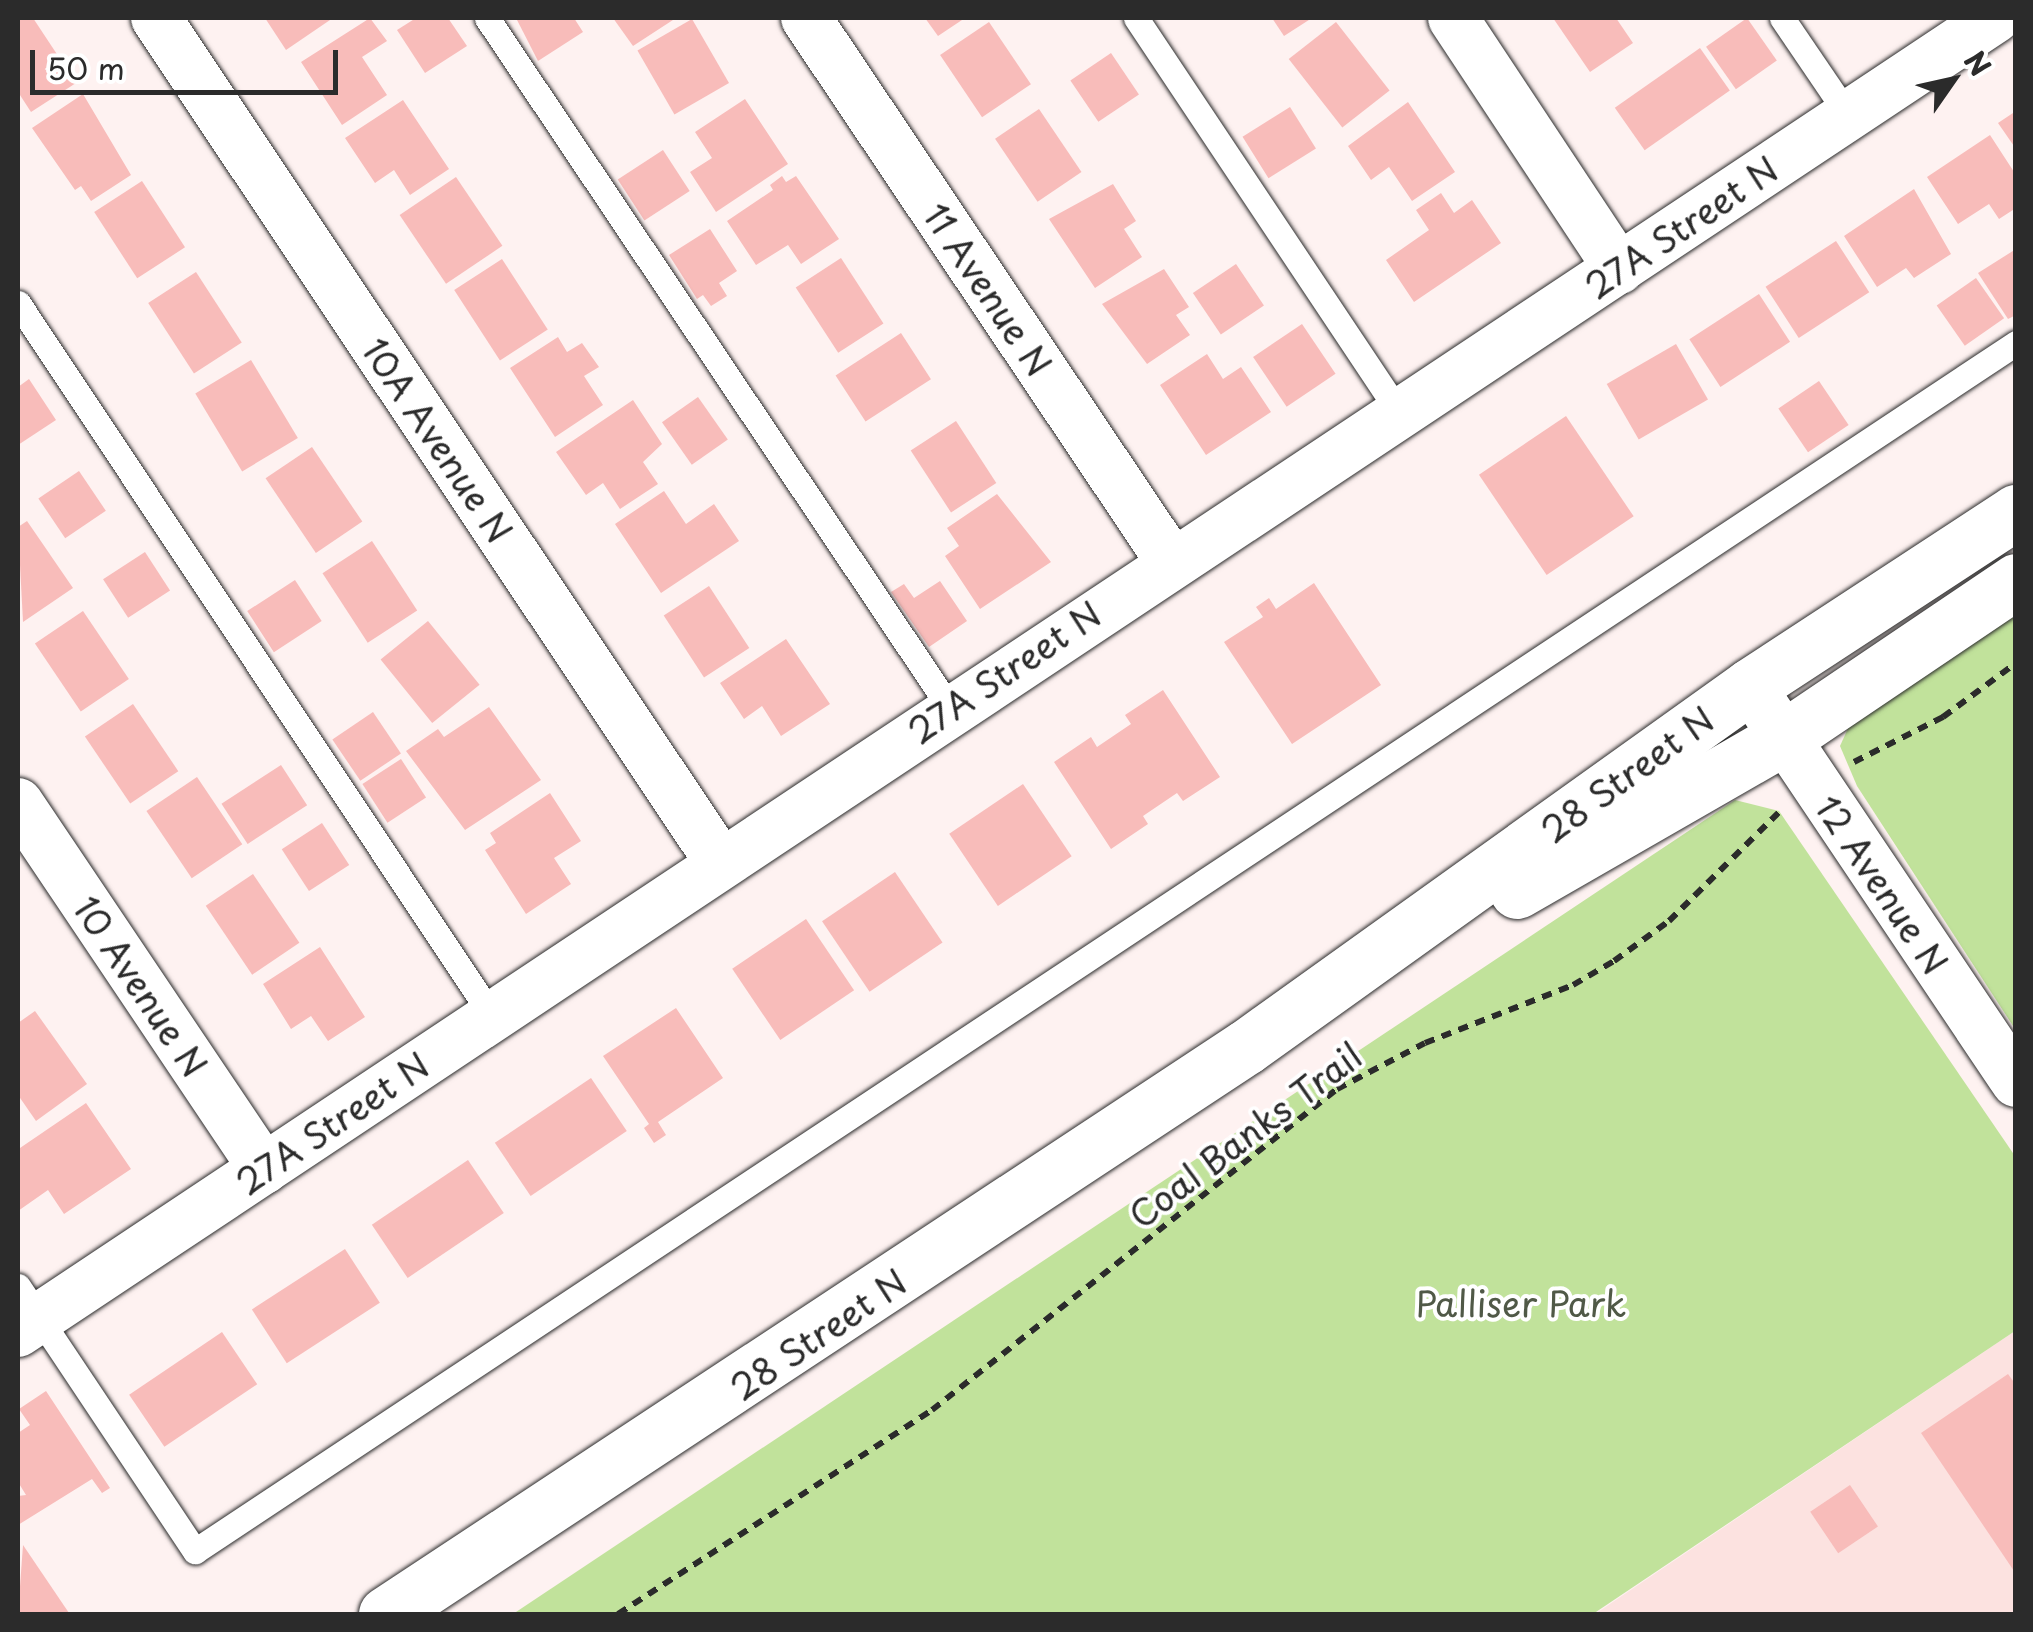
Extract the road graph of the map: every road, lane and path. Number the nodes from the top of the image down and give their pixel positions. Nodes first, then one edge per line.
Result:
1 (156, 18) edge
2 (487, 18) edge
3 (806, 18) edge
4 (1136, 18) edge
5 (1453, 18) edge
6 (1782, 18) edge
7 (1995, 18) edge
8 (1848, 115) junction
9 (1619, 269) junction
10 (18, 303) edge
11 (2016, 343) edge
12 (1398, 412) junction
13 (2016, 512) edge
14 (1170, 560) junction
15 (2016, 582) edge
16 (2016, 663) edge
17 (1750, 686) junction
18 (950, 708) junction
19 (1784, 738) junction
20 (1816, 785) junction
21 (18, 803) edge
22 (720, 862) junction
23 (492, 1016) junction
24 (1246, 1047) junction
25 (2016, 1082) edge
26 (264, 1169) junction
27 (25, 1312) edge
28 (386, 1614) edge
29 (618, 1614) edge

1 - 22 street, 10A Avenue N
2 - 18 lane
3 - 14 street, 11 Avenue N
4 - 12 lane
5 - 9 street
6 - 8 lane
7 - 8 street, 27A Street N
8 - 9 street, 27A Street N
9 - 12 street, 27A Street N
10 - 23 lane
11 - 27 lane
12 - 14 street, 27A Street N
13 - 17 main road, 28 Street N
14 - 18 street, 27A Street N
15 - 19 main road, 28 Street N
16 - 20 path, Coal Banks Trail
17 - 19 street, 12 Avenue N
17 - 24 main road, 28 Street N
18 - 22 street, 27A Street N
19 - 20 street, 12 Avenue N
19 - 24 main road, 28 Street N
20 - 25 street, 12 Avenue N
20 - 29 path, Coal Banks Trail
21 - 26 street, 10 Avenue N
22 - 23 street, 27A Street N
23 - 26 street, 27A Street N
24 - 28 main road, 28 Street N
26 - 27 street, 27A Street N

